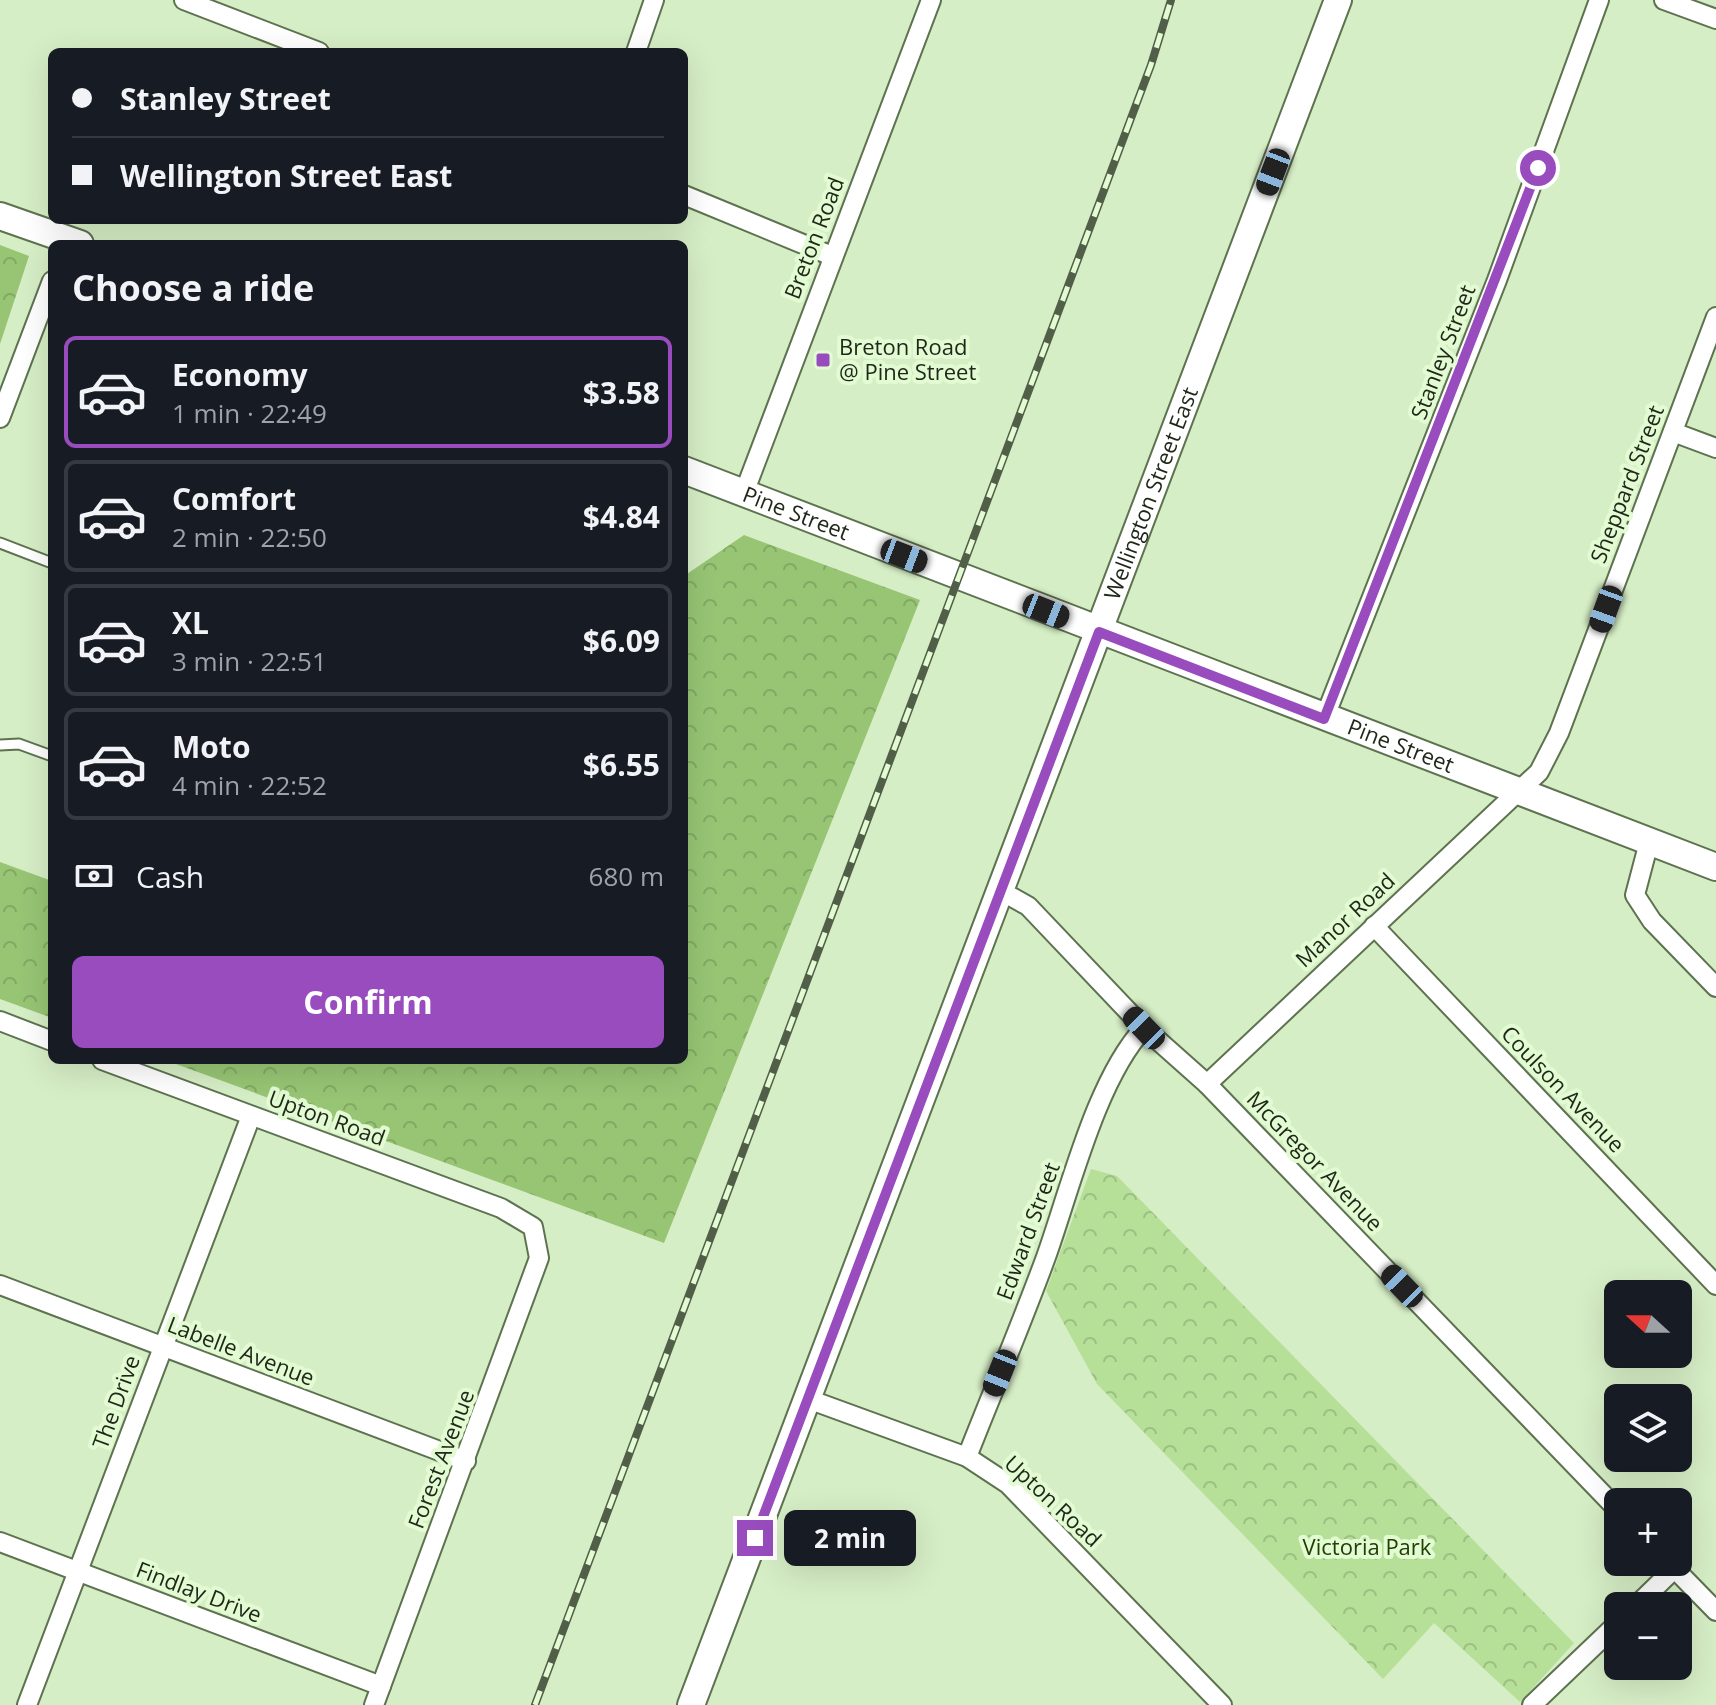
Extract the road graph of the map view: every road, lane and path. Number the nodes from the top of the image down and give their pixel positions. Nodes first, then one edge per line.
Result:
1 (184, 0) edge
2 (654, 0) edge
3 (931, 0) edge
4 (1338, 0) edge
5 (1599, 0) edge
6 (1664, 0) edge
7 (1716, 19) edge
8 (309, 48) edge
9 (637, 48) edge
10 (688, 197) edge
11 (0, 216) edge
12 (63, 240) edge
13 (832, 256) junction
14 (48, 292) edge
15 (1716, 317) edge
16 (0, 418) edge
17 (1673, 432) junction
18 (1716, 448) edge
19 (688, 472) edge
20 (744, 493) junction
21 (0, 543) edge
22 (48, 561) edge
23 (1099, 632) junction
24 (1324, 719) junction
25 (0, 745) edge
26 (48, 755) edge
27 (1518, 794) junction
28 (1649, 842) junction
29 (1716, 867) edge
30 (1001, 891) junction
31 (1374, 926) junction
32 (1716, 987) edge
33 (0, 1021) edge
34 (1144, 1028) junction
35 (48, 1039) edge
36 (113, 1064) edge
37 (1207, 1084) junction
38 (251, 1116) junction
39 (533, 1227) joint
40 (0, 1285) edge
41 (1716, 1285) edge
42 (162, 1347) junction
43 (808, 1399) junction
44 (967, 1457) junction
45 (466, 1461) junction
46 (1604, 1495) edge
47 (0, 1542) edge
48 (78, 1572) junction
49 (1662, 1576) edge
50 (1682, 1576) edge
51 (1648, 1592) edge
52 (1716, 1611) edge
53 (1604, 1636) edge
54 (381, 1686) junction
55 (27, 1705) edge
56 (374, 1705) edge
57 (691, 1705) edge
58 (1222, 1705) edge
59 (1532, 1705) edge

1 - 8 street
2 - 9 street
3 - 13 street, Breton Road
4 - 23 main road, Wellington Street East
5 - 24 street, Stanley Street
6 - 7 street
10 - 13 street
11 - 12 main road
13 - 20 street, Breton Road
14 - 16 street
15 - 17 street, Sheppard Street
17 - 18 street
17 - 27 street, Sheppard Street
19 - 20 main road, Pine Street
20 - 23 main road, Pine Street
21 - 22 lane
23 - 24 main road, Pine Street
23 - 30 main road, Wellington Street East
24 - 27 main road, Pine Street
25 - 26 lane
27 - 28 main road, Pine Street
27 - 31 street, Manor Road
28 - 29 main road, Pine Street
28 - 32 street
30 - 34 street, McGregor Avenue
30 - 43 main road, Wellington Street East
31 - 37 street, Manor Road
31 - 41 street, Coulson Avenue
33 - 35 street
34 - 37 street, McGregor Avenue
34 - 44 street, Edward Street
36 - 38 street, Upton Road
37 - 46 street, McGregor Avenue
38 - 39 street, Upton Road
38 - 42 street, The Drive
39 - 45 street, Forest Avenue
40 - 42 street, Labelle Avenue
42 - 45 street, Labelle Avenue
42 - 48 street, The Drive
43 - 44 street, Upton Road
43 - 57 main road, Wellington Street East
44 - 58 street, Upton Road
45 - 54 street, Forest Avenue
47 - 48 street, Findlay Drive
48 - 54 street, Findlay Drive
48 - 55 street, The Drive
49 - 51 street
50 - 52 street
53 - 59 street
54 - 56 street, Forest Avenue

